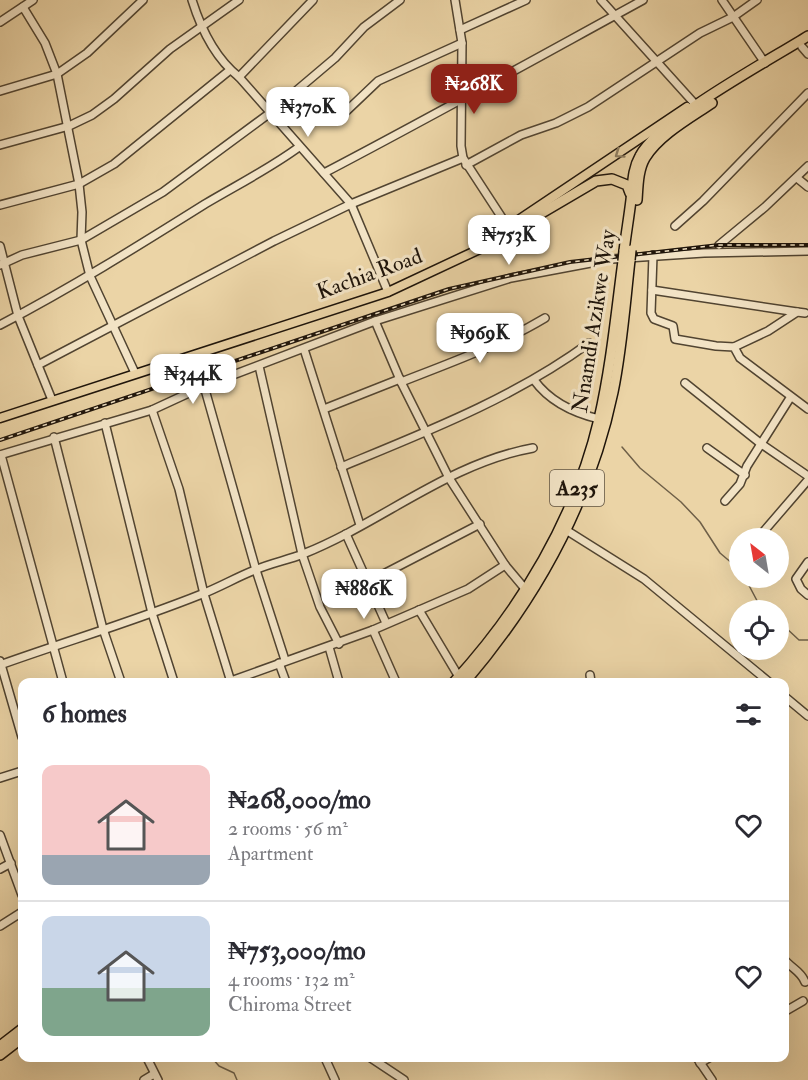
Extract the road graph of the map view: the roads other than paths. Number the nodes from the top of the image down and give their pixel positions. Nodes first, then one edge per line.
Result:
1 (33, 0) edge
2 (143, 0) edge
3 (192, 0) edge
4 (239, 0) edge
5 (313, 0) edge
6 (400, 0) edge
7 (455, 0) edge
8 (526, 0) edge
9 (602, 0) edge
10 (643, 0) edge
11 (722, 0) edge
12 (758, 0) edge
13 (23, 7) junction
14 (615, 15) junction
15 (733, 17) junction
16 (0, 22) edge
17 (201, 28) junction
18 (460, 30) junction
19 (808, 36) edge
20 (462, 43) junction
21 (806, 48) edge
22 (656, 62) junction
23 (765, 63) junction
24 (230, 70) junction
25 (57, 74) junction
26 (239, 77) junction
27 (0, 91) edge
28 (808, 93) edge
29 (462, 101) junction
30 (699, 102) junction
31 (270, 113) junction
32 (338, 119) dead end
33 (69, 126) junction
34 (0, 145) edge
35 (299, 147) junction
36 (465, 162) junction
37 (808, 166) edge
38 (324, 173) junction
39 (796, 178) junction
40 (79, 184) junction
41 (808, 187) edge
42 (631, 199) junction
43 (351, 204) junction
44 (0, 205) edge
45 (675, 226) dead end
46 (508, 227) junction
47 (81, 240) junction
48 (719, 245) dead end
49 (0, 246) edge
50 (484, 247) junction
51 (808, 252) edge
52 (653, 255) junction
53 (627, 256) junction
54 (2, 264) edge
55 (90, 276) junction
56 (652, 290) junction
57 (388, 292) junction
58 (18, 316) junction
59 (545, 318) dead end
60 (375, 321) junction
61 (114, 324) junction
62 (0, 325) edge
63 (589, 343) dead end
64 (734, 347) junction
65 (304, 349) junction
66 (38, 365) junction
67 (260, 366) junction
68 (135, 373) junction
69 (534, 380) junction
70 (401, 381) junction
71 (685, 383) dead end
72 (204, 386) junction
73 (790, 398) junction
74 (52, 400) junction
75 (324, 409) junction
76 (808, 409) edge
77 (152, 410) junction
78 (0, 418) edge
79 (599, 419) junction
80 (105, 423) junction
81 (427, 431) junction
82 (54, 437) junction
83 (760, 443) junction
84 (533, 448) dead end
85 (707, 448) dead end
86 (0, 455) edge
87 (341, 467) junction
88 (744, 475) junction
89 (808, 476) edge
90 (449, 478) junction
91 (808, 480) edge
92 (725, 501) dead end
93 (480, 524) junction
94 (360, 525) junction
95 (767, 528) edge
96 (566, 530) junction
97 (346, 534) junction
98 (303, 554) junction
99 (808, 562) edge
100 (505, 565) junction
101 (255, 570) junction
102 (368, 582) junction
103 (526, 590) junction
104 (204, 594) junction
105 (808, 595) edge
106 (419, 610) junction
107 (152, 613) junction
108 (386, 623) junction
109 (104, 629) junction
110 (373, 630) junction
111 (339, 644) junction
112 (52, 646) junction
113 (328, 647) junction
114 (282, 662) junction
115 (0, 664) edge
116 (62, 678) edge
117 (120, 678) edge
118 (173, 678) edge
119 (229, 678) edge
120 (240, 678) edge
121 (285, 678) edge
122 (338, 678) edge
123 (394, 678) edge
124 (458, 678) edge
125 (462, 678) edge
126 (463, 678) edge
127 (764, 678) edge
128 (789, 700) edge
129 (808, 716) edge
130 (18, 724) edge
131 (18, 772) edge
132 (0, 778) edge
133 (0, 835) edge
134 (10, 863) junction
135 (0, 869) edge
136 (18, 884) edge
137 (18, 915) edge
138 (0, 926) edge
139 (789, 966) edge
140 (805, 982) dead end
141 (803, 1001) dead end
142 (789, 1009) edge
143 (18, 1032) edge
144 (18, 1041) edge
145 (0, 1046) edge
146 (0, 1055) edge
147 (149, 1062) edge
148 (327, 1062) edge
149 (377, 1062) edge
150 (700, 1062) edge
151 (156, 1077) edge
152 (144, 1080) edge
153 (335, 1080) edge
154 (404, 1080) edge
155 (712, 1080) edge

1 - 13 street
2 - 25 street
3 - 17 street
4 - 17 street
5 - 26 street
6 - 31 street
7 - 18 street
8 - 18 street
9 - 14 street
10 - 14 street
11 - 15 street
12 - 15 street
13 - 16 street
13 - 25 street
14 - 22 street
14 - 29 street
15 - 22 street
15 - 23 street
17 - 24 street
17 - 33 street
18 - 20 street
19 - 23 highway, Kachia Road / A235
20 - 29 street
20 - 32 street
21 - 53 highway, A235
22 - 30 street
22 - 36 street
23 - 30 highway, Kachia Road / A235
24 - 26 street
24 - 40 street
25 - 27 street
25 - 33 street
26 - 31 street
28 - 45 street
29 - 36 street
29 - 38 street
30 - 42 highway, Nnamdi Azikwe Way / A235
30 -> 46 main road, Kachia Road
31 - 35 street
31 - 47 street
33 - 34 street
33 - 40 street
35 - 38 street
35 - 55 street
36 - 43 street
36 - 46 street
37 - 39 street
38 - 43 street
39 - 41 street
39 - 48 street
40 - 44 street
40 - 47 street
42 - 50 highway
42 - 53 highway, Nnamdi Azikwe Way / A235
43 - 57 street
43 - 61 street
46 - 50 main road, Kachia Road
47 - 54 street
47 - 55 street
49 - 54 street
50 - 57 main road, Kachia Road
51 - 52 street
52 - 56 street
52 - 60 street
53 - 79 highway, Nnamdi Azikwe Way / A235
53 - 96 highway, Nnamdi Azikwe Way / A235
54 - 58 street
55 - 58 street
55 - 61 street
56 - 64 street
56 - 64 street
57 - 68 main road, Kachia Road
58 - 62 street
58 - 66 street
59 - 70 street
60 - 65 street
60 - 70 street
61 - 66 street
61 - 68 street
63 - 69 street
64 - 73 street
65 - 67 street
65 - 75 street
66 - 74 street
67 - 72 street
67 - 98 street
68 - 74 main road, Kachia Road
69 - 79 street
69 - 81 street
70 - 75 street
70 - 81 street
71 - 83 street
72 - 77 street
72 - 101 street
73 - 76 street
73 - 83 street
74 - 78 main road, Kachia Road
75 - 87 street
77 - 80 street
77 - 104 street
79 - 103 highway, Nnamdi Azikwe Way / A235
80 - 82 street
80 - 107 street
81 - 87 street
81 - 90 street
82 - 86 street
82 - 109 street
83 - 88 street
83 - 89 street
84 - 90 street
85 - 88 street
86 - 112 street
87 - 94 street
88 - 92 street
90 - 93 street
90 - 94 street
91 - 95 street
93 - 100 street
93 - 102 street
94 - 97 street
96 - 126 highway, Nnamdi Azikwe Way / A235
96 - 127 street
97 - 98 street
97 - 102 street
98 - 101 street
98 - 111 street
99 - 105 street
100 - 103 street
100 - 106 street
101 - 104 street
101 - 114 street
102 - 108 street
103 - 125 highway, Nnamdi Azikwe Way / A235
104 - 107 street
104 - 119 street
106 - 108 street
106 - 124 street
107 - 109 street
107 - 118 street
108 - 110 street
109 - 112 street
109 - 117 street
110 - 111 street
110 - 123 street
111 - 113 street
112 - 115 street
112 - 116 street
113 - 114 street
113 - 122 street
114 - 120 street
114 - 121 street
115 - 130 street
128 - 129 street
131 - 132 street
133 - 134 street
134 - 135 street
134 - 136 street
137 - 138 street
139 - 140 street
141 - 142 street
143 - 145 highway
144 - 146 highway
147 - 151 street
148 - 153 street
149 - 154 street
150 - 155 street
151 - 152 street

